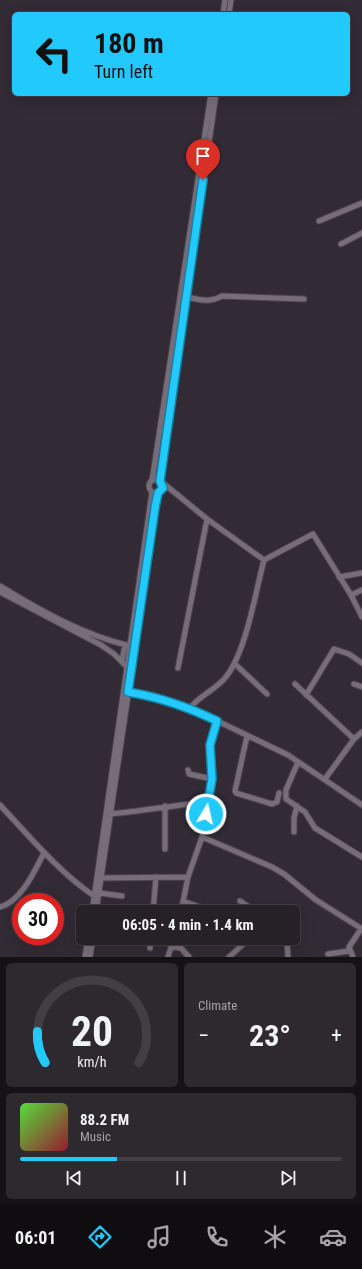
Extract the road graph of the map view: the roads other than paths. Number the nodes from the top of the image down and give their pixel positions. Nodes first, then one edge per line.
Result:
1 (225, 0) edge
2 (231, 0) edge
3 (223, 12) edge
4 (229, 12) edge
5 (211, 96) edge
6 (216, 96) edge
7 (362, 203) edge
8 (319, 221) dead end
9 (362, 233) edge
10 (341, 244) dead end
11 (187, 297) junction
12 (304, 300) dead end
13 (152, 481) junction
14 (161, 482) junction
15 (152, 492) junction
16 (160, 492) junction
17 (175, 494) junction
18 (207, 519) junction
19 (264, 560) junction
20 (362, 573) edge
21 (339, 577) junction
22 (0, 586) edge
23 (362, 590) edge
24 (0, 592) edge
25 (351, 596) junction
26 (362, 617) edge
27 (117, 643) junction
28 (128, 646) junction
29 (114, 654) junction
30 (122, 660) junction
31 (362, 663) edge
32 (235, 664) junction
33 (127, 667) junction
34 (178, 668) dead end
35 (295, 684) dead end
36 (354, 684) dead end
37 (362, 687) edge
38 (128, 692) junction
39 (267, 694) dead end
40 (306, 695) junction
41 (190, 708) junction
42 (217, 721) junction
43 (362, 732) edge
44 (247, 736) junction
45 (354, 739) junction
46 (298, 762) junction
47 (188, 770) dead end
48 (212, 779) junction
49 (325, 779) junction
50 (279, 792) dead end
51 (208, 802) junction
52 (0, 805) edge
53 (362, 805) edge
54 (165, 806) junction
55 (297, 806) junction
56 (110, 814) junction
57 (294, 832) dead end
58 (202, 837) junction
59 (165, 849) dead end
60 (44, 853) junction
61 (362, 857) edge
62 (156, 877) junction
63 (188, 877) junction
64 (101, 878) junction
65 (96, 894) junction
66 (122, 896) dead end
67 (183, 901) junction
68 (240, 901) dead end
69 (94, 905) edge
70 (96, 905) edge
71 (154, 905) edge
72 (182, 905) edge
73 (194, 905) edge
74 (246, 905) edge
75 (0, 907) edge
76 (362, 929) edge
77 (87, 945) edge
78 (92, 945) edge
79 (242, 945) edge
80 (287, 945) edge
81 (172, 947) joint
82 (349, 951) junction
83 (328, 954) dead end
84 (85, 957) edge
85 (90, 957) edge
86 (168, 957) edge
87 (189, 957) edge
88 (229, 957) edge
89 (288, 957) edge
90 (353, 957) edge

1 - 3 street
2 - 4 street
5 - 13 street
6 - 11 street
7 - 8 street
9 - 10 street
11 - 12 street
11 - 14 street
13 - 14 street
13 - 15 street
14 - 16 street
14 - 17 street
15 - 16 street
15 - 28 street
16 - 17 street
16 - 38 street
17 - 18 street
18 - 19 street
18 - 34 street
19 - 21 street
19 - 32 street
20 - 21 street
21 - 25 street
22 - 27 street
23 - 25 street
24 - 29 street
25 - 26 street
27 - 28 street
27 - 29 street
28 - 30 street
28 - 33 street
29 - 30 street
30 - 33 street
31 - 40 street
32 - 39 street
32 - 41 street
33 - 65 street
35 - 40 street
36 - 37 street
38 - 41 street
38 - 56 street
40 - 45 street
41 - 42 street
42 - 44 street
42 - 48 street
43 - 45 street
44 - 46 street
44 - 50 street
45 - 49 street
46 - 49 street
46 - 55 street
47 - 48 street
48 - 51 street
49 - 53 street
51 - 54 street
51 - 58 street
52 - 60 street
54 - 56 street
54 - 59 street
55 - 57 street
55 - 61 street
56 - 64 street
58 - 63 street
58 - 76 street
60 - 65 street
60 - 75 street
62 - 63 street
62 - 64 street
62 - 71 street
63 - 67 street
64 - 65 street
65 - 66 street
65 - 69 street
65 - 70 street
67 - 72 street
67 - 73 street
68 - 74 street
76 - 82 street
77 - 84 street
78 - 85 street
79 - 88 street
80 - 89 street
81 - 86 street
81 - 87 street
82 - 83 street
82 - 90 street

